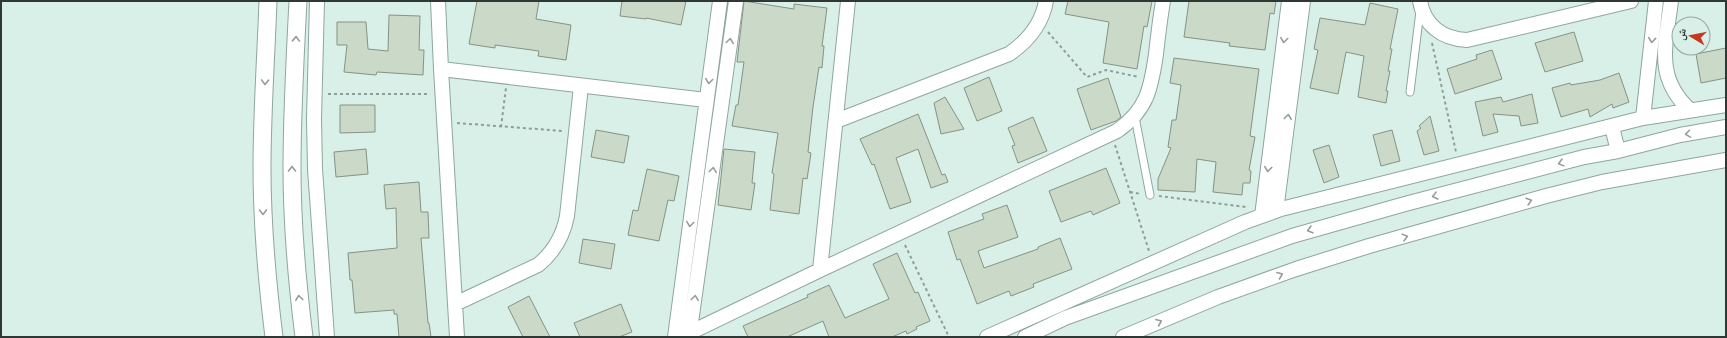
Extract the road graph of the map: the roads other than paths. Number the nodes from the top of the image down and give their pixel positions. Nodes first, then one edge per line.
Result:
1 (268, 1) edge
2 (298, 1) edge
3 (317, 1) edge
4 (438, 1) edge
5 (720, 1) edge
6 (736, 1) edge
7 (848, 1) edge
8 (1046, 1) edge
9 (1163, 1) edge
10 (1289, 1) edge
11 (1303, 1) edge
12 (1630, 1) edge
13 (1656, 1) edge
14 (1671, 1) edge
15 (1420, 4) edge
16 (441, 69) junction
17 (581, 86) junction
18 (1410, 92) dead end
19 (706, 100) junction
20 (1726, 105) edge
21 (1690, 110) junction
22 (1135, 117) junction
23 (1643, 118) junction
24 (836, 121) junction
25 (1612, 126) junction
26 (1726, 127) edge
27 (1618, 151) junction
28 (1726, 160) edge
29 (1150, 195) road end
30 (694, 199) junction
31 (709, 201) junction
32 (1267, 212) junction
33 (820, 270) junction
34 (455, 304) junction
35 (1058, 305) junction
36 (1065, 318) junction
37 (687, 336) edge
38 (274, 337) edge
39 (304, 337) edge
40 (327, 337) edge
41 (457, 337) edge
42 (675, 337) edge
43 (987, 337) edge
44 (1025, 337) edge
45 (1123, 337) edge

1 -> 38 street
39 -> 2 street
3 - 40 street
4 - 16 street
5 -> 19 street
31 -> 6 street
7 - 24 street
8 - 24 street
9 - 22 street
10 -> 32 street
32 -> 11 street
12 - 15 street
13 -> 23 street
14 - 21 street
15 - 18 lane
16 - 17 street
16 - 34 street
17 - 19 street
17 - 34 street
19 - 30 street
20 - 21 street
21 - 23 street
22 - 29 lane
22 - 33 street
23 - 25 street
24 - 33 street
25 - 27 street
25 - 32 street
26 -> 27 street
27 -> 36 street
45 -> 28 street
30 - 31 street
30 -> 42 street
37 -> 31 street
32 - 35 street
33 - 37 street
34 - 41 street
35 - 36 street
35 - 43 street
36 - 44 street

